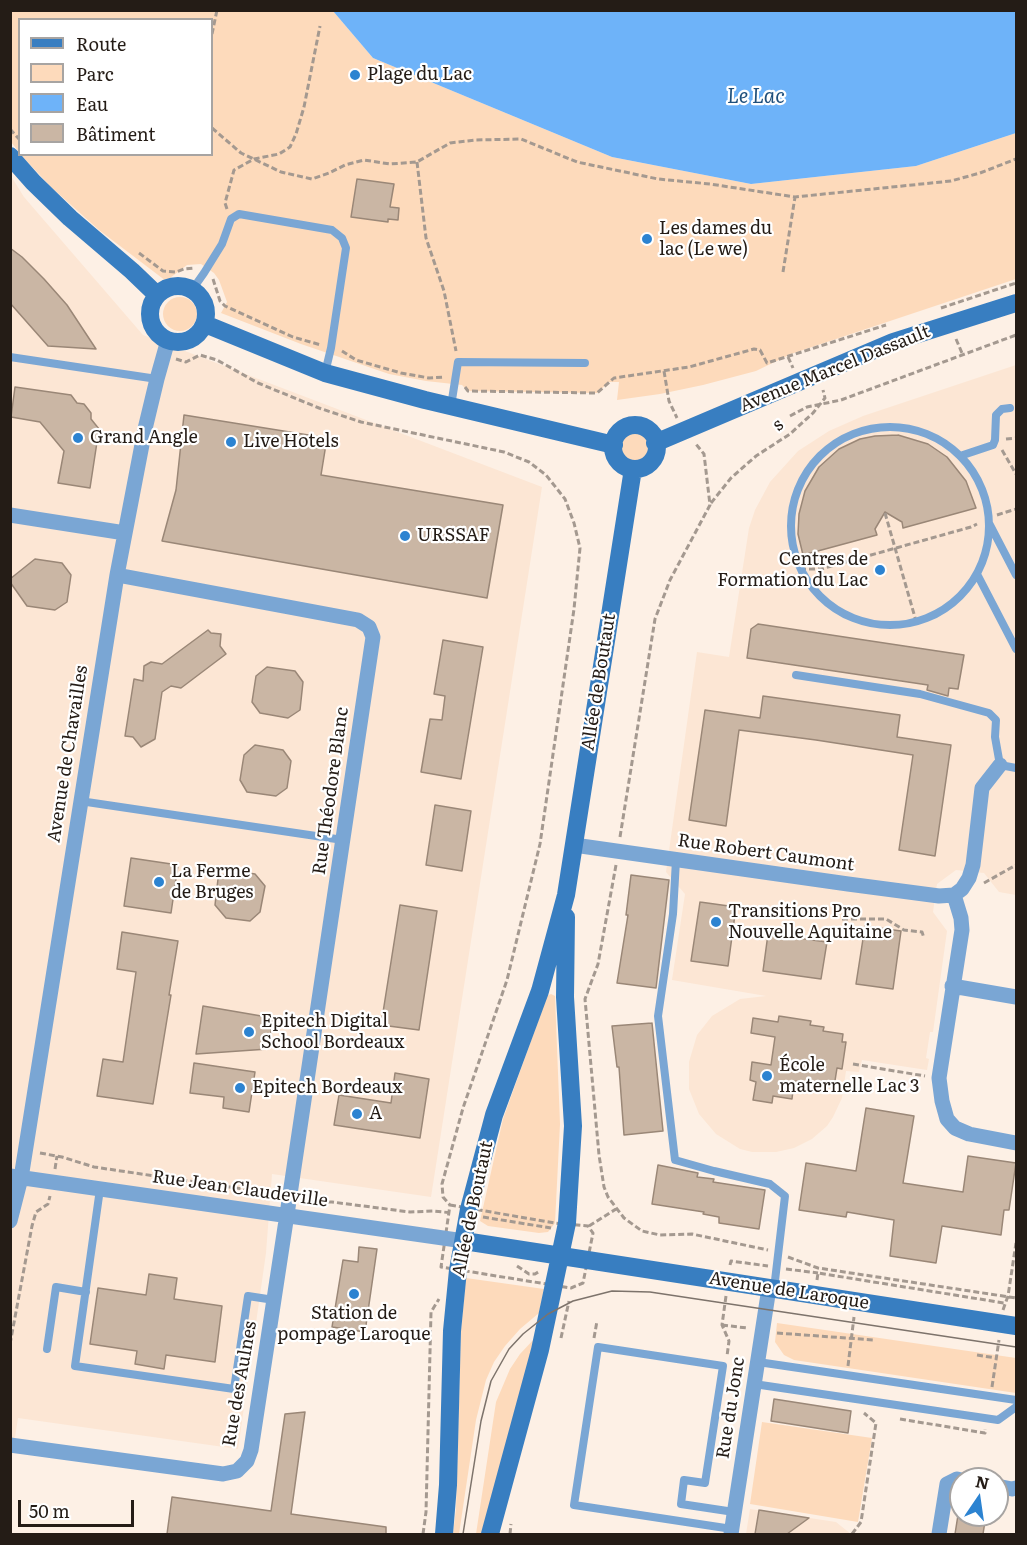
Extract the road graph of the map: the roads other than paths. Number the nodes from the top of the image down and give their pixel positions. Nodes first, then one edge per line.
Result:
1 (10, 156) edge
2 (192, 290) junction
3 (157, 296) junction
4 (1017, 303) edge
5 (205, 324) junction
6 (168, 340) junction
7 (10, 357) edge
8 (585, 363) dead end
9 (325, 373) junction
10 (157, 379) junction
11 (450, 406) junction
12 (1010, 408) dead end
13 (655, 442) junction
14 (614, 445) junction
15 (960, 456) junction
16 (633, 469) junction
17 (10, 515) edge
18 (989, 520) junction
19 (125, 533) junction
20 (977, 574) junction
21 (117, 575) junction
22 (1017, 575) edge
23 (1017, 649) edge
24 (796, 675) dead end
25 (1000, 765) junction
26 (1017, 768) edge
27 (80, 801) junction
28 (343, 840) junction
29 (574, 845) junction
30 (676, 860) junction
31 (958, 892) junction
32 (566, 895) junction
33 (952, 986) junction
34 (1017, 997) edge
35 (1017, 1143) edge
36 (16, 1177) edge
37 (100, 1189) junction
38 (288, 1209) junction
39 (10, 1221) edge
40 (464, 1241) junction
41 (561, 1256) junction
42 (772, 1288) junction
43 (86, 1292) junction
44 (274, 1300) junction
45 (1009, 1325) edge
46 (47, 1349) dead end
47 (758, 1362) junction
48 (754, 1384) junction
49 (1017, 1401) edge
50 (1017, 1407) edge
51 (10, 1444) edge
52 (949, 1483) edge
53 (734, 1512) junction
54 (731, 1532) edge
55 (444, 1534) edge
56 (490, 1534) edge
57 (939, 1534) edge

1 - 3 main road
2 - 3 main road
2 - 5 main road
2 - 9 lane
3 - 6 main road
4 - 13 main road, Avenue Marcel Dassault
5 - 6 main road
5 - 9 main road
6 - 10 street, Avenue de Chavailles
7 - 10 lane
8 - 11 lane
9 - 11 main road
10 - 19 street, Avenue de Chavailles
11 - 14 main road
12 - 15 lane
13 - 14 main road
13 - 16 main road
14 - 16 main road
15 - 18 lane
15 - 20 lane
16 - 29 main road, Allée de Boutaut
17 - 19 street
18 - 20 lane
18 - 22 lane
19 - 21 street, Avenue de Chavailles
20 - 23 lane
21 - 27 street, Avenue de Chavailles
21 - 28 street, Rue Théodore Blanc
24 - 25 lane
25 - 26 lane
25 - 31 street
27 - 28 lane
27 - 36 street, Avenue de Chavailles
28 - 38 street, Rue Théodore Blanc
29 - 30 street, Rue Robert Caumont
29 - 32 main road, Allée de Boutaut
30 - 31 street, Rue Robert Caumont
30 - 42 lane
31 - 33 street
32 - 40 main road, Allée de Boutaut
32 - 41 main road, Allée de Boutaut
33 - 34 street
33 - 35 street
36 - 37 street, Rue Jean Claudeville
36 - 39 street
37 - 38 street, Rue Jean Claudeville
37 - 43 lane
38 - 40 street, Rue Jean Claudeville
38 - 44 street, Rue des Aulnes
40 - 41 main road, Avenue de Laroque
40 - 55 main road, Allée de Boutaut
41 - 42 main road, Avenue de Laroque
41 - 56 main road, Allée de Boutaut
42 - 45 main road, Avenue de Laroque
42 - 47 street, Rue du Jonc
43 - 44 lane
43 - 46 lane
44 - 51 street, Rue des Aulnes
47 - 48 street, Rue du Jonc
47 - 49 lane
48 - 50 lane
48 - 53 street, Rue du Jonc
52 - 57 street
53 - 54 street, Rue du Jonc
53 - 54 lane

